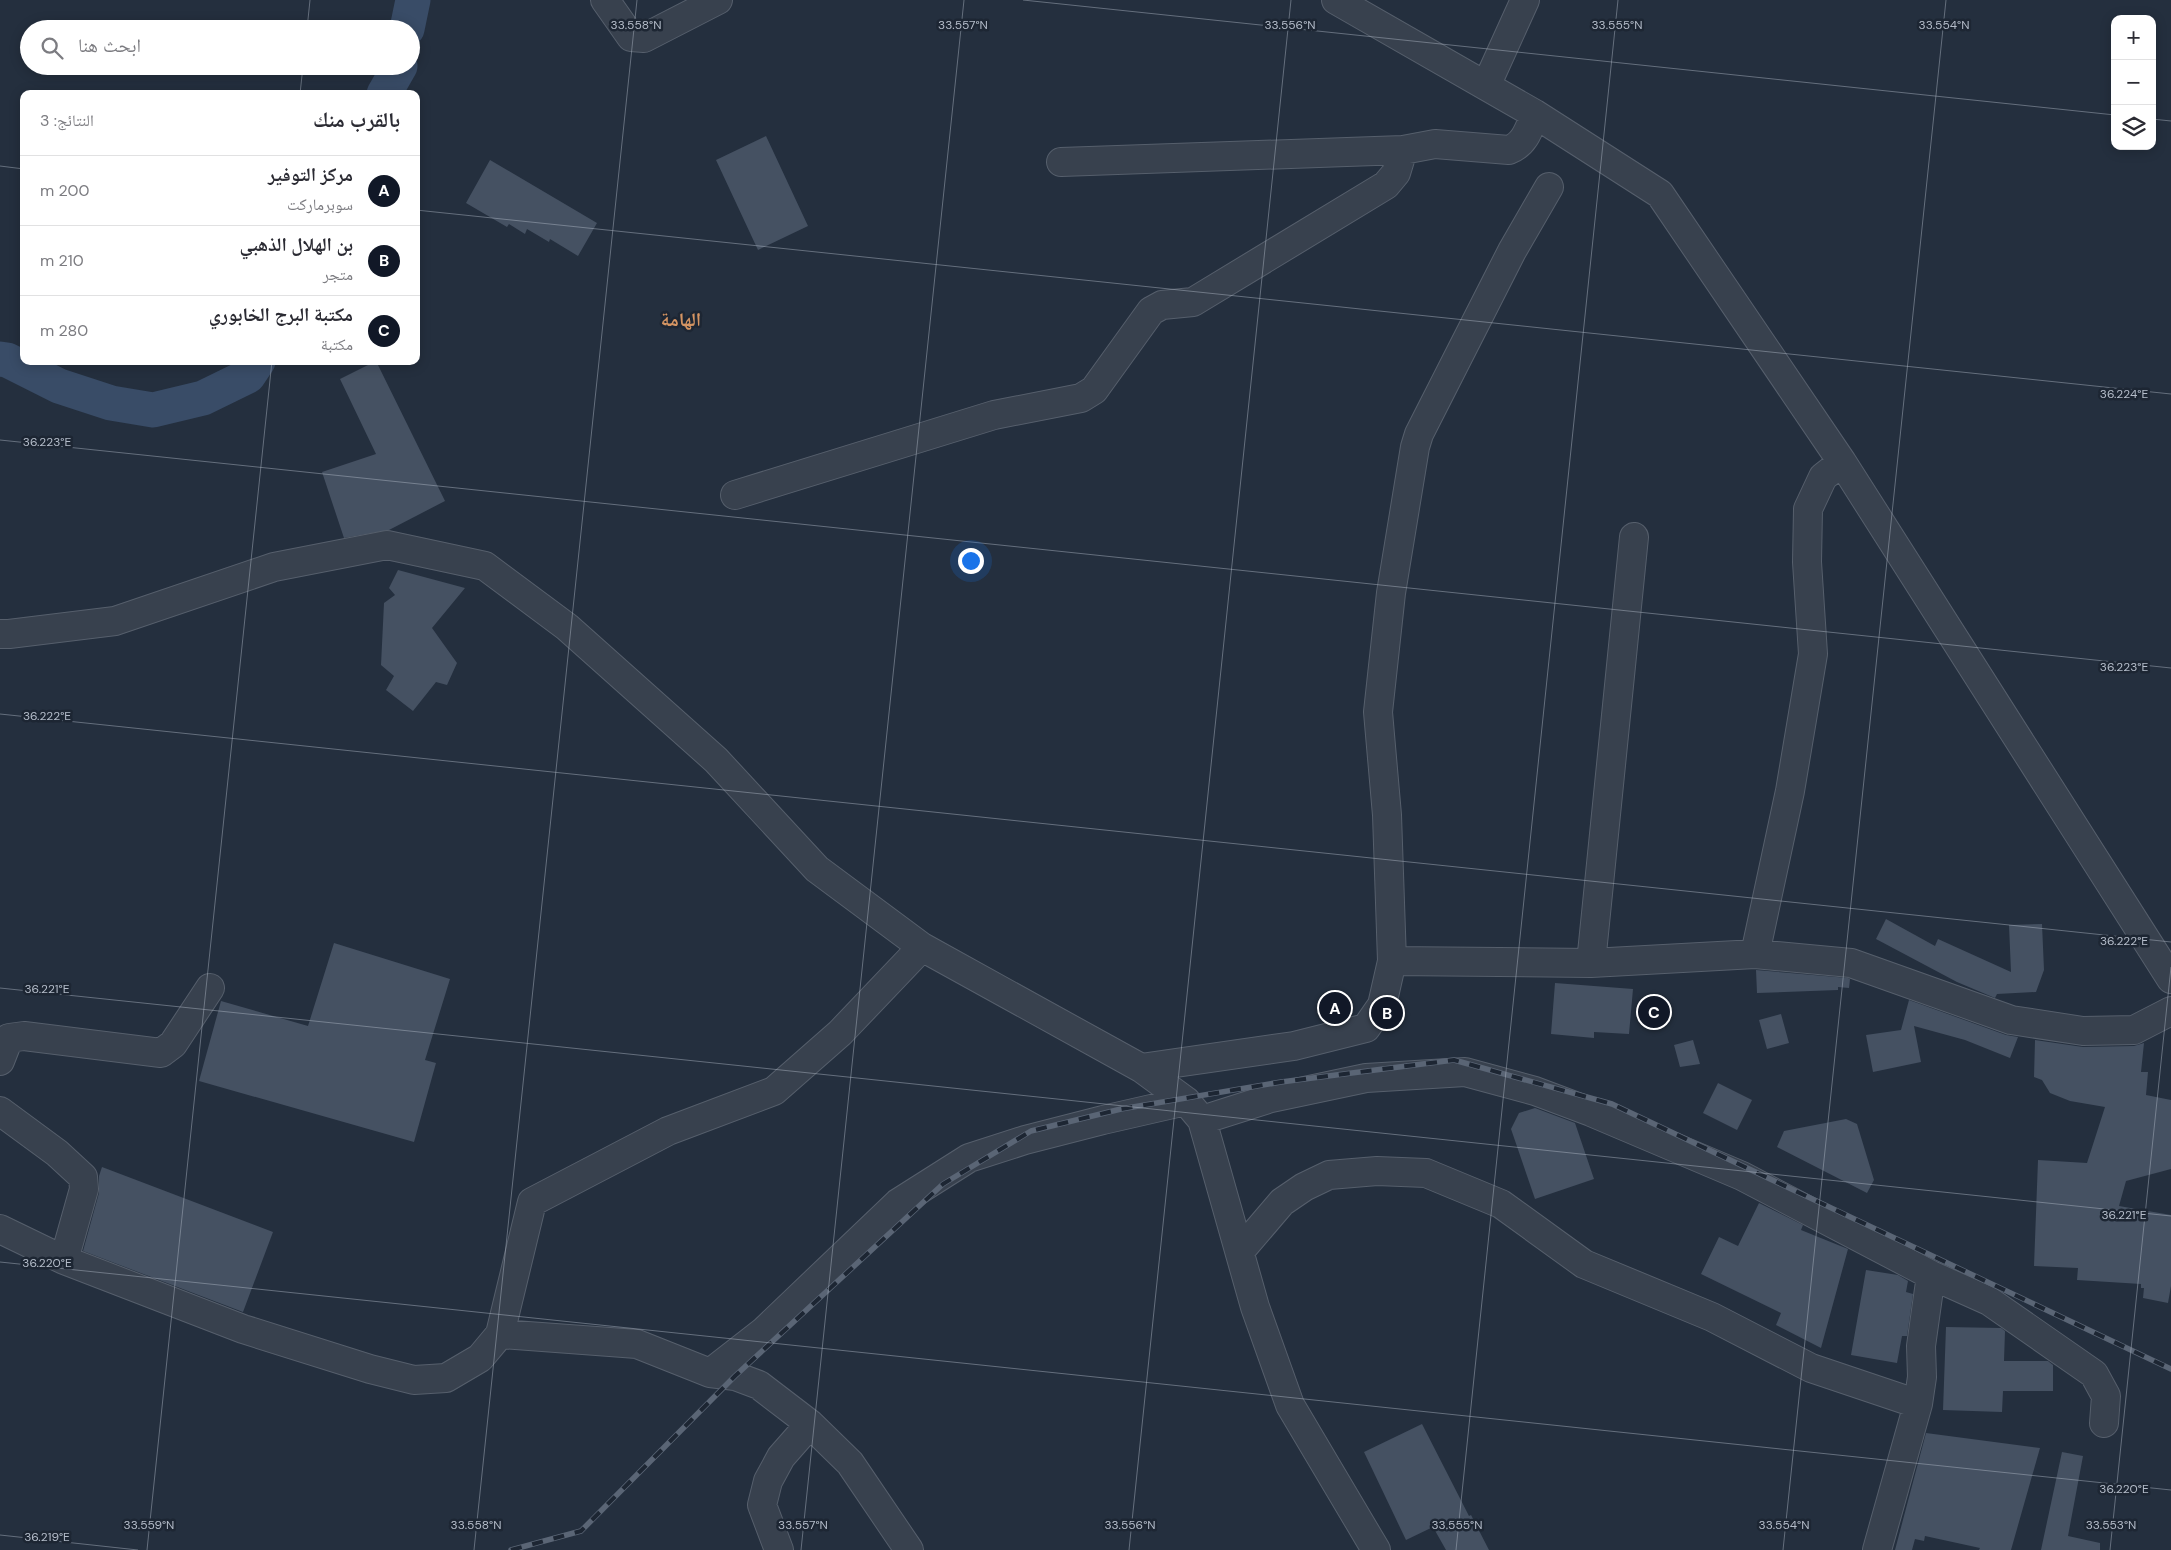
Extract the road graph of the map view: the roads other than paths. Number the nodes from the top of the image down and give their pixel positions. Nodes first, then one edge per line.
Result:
1 (605, 0) edge
2 (718, 0) edge
3 (1336, 0) edge
4 (1525, 0) edge
5 (1486, 86) junction
6 (1535, 114) junction
7 (1402, 150) junction
8 (1062, 162) dead end
9 (1550, 187) dead end
10 (1842, 462) junction
11 (735, 495) dead end
12 (1634, 537) dead end
13 (0, 634) edge
14 (922, 947) junction
15 (1755, 954) junction
16 (1392, 961) junction
17 (1591, 963) junction
18 (2171, 978) edge
19 (210, 988) dead end
20 (2171, 1011) edge
21 (0, 1061) edge
22 (1141, 1068) junction
23 (0, 1111) edge
24 (1194, 1111) junction
25 (0, 1229) edge
26 (1240, 1250) junction
27 (64, 1260) junction
28 (1931, 1275) junction
29 (500, 1334) junction
30 (710, 1373) junction
31 (1918, 1404) junction
32 (2104, 1423) dead end
33 (810, 1424) junction
34 (780, 1550) edge
35 (909, 1550) edge
36 (1376, 1550) edge
37 (1876, 1550) edge

1 - 2 street
3 - 5 street
4 - 5 street
5 - 6 street
6 - 7 street
6 - 10 street
7 - 8 street
7 - 11 street
9 - 16 street
10 - 15 street
10 - 18 street
12 - 17 street
13 - 14 street
14 - 22 street
14 - 29 street
15 - 17 street
15 - 20 street
16 - 17 street
16 - 22 street
19 - 21 street
22 - 24 street
23 - 27 street
24 - 26 street
24 - 28 street
24 - 30 street
25 - 27 street
26 - 31 street
26 - 36 street
27 - 29 street
28 - 31 street
28 - 32 street
29 - 30 street
30 - 33 street
31 - 37 street
33 - 34 street
33 - 35 street

